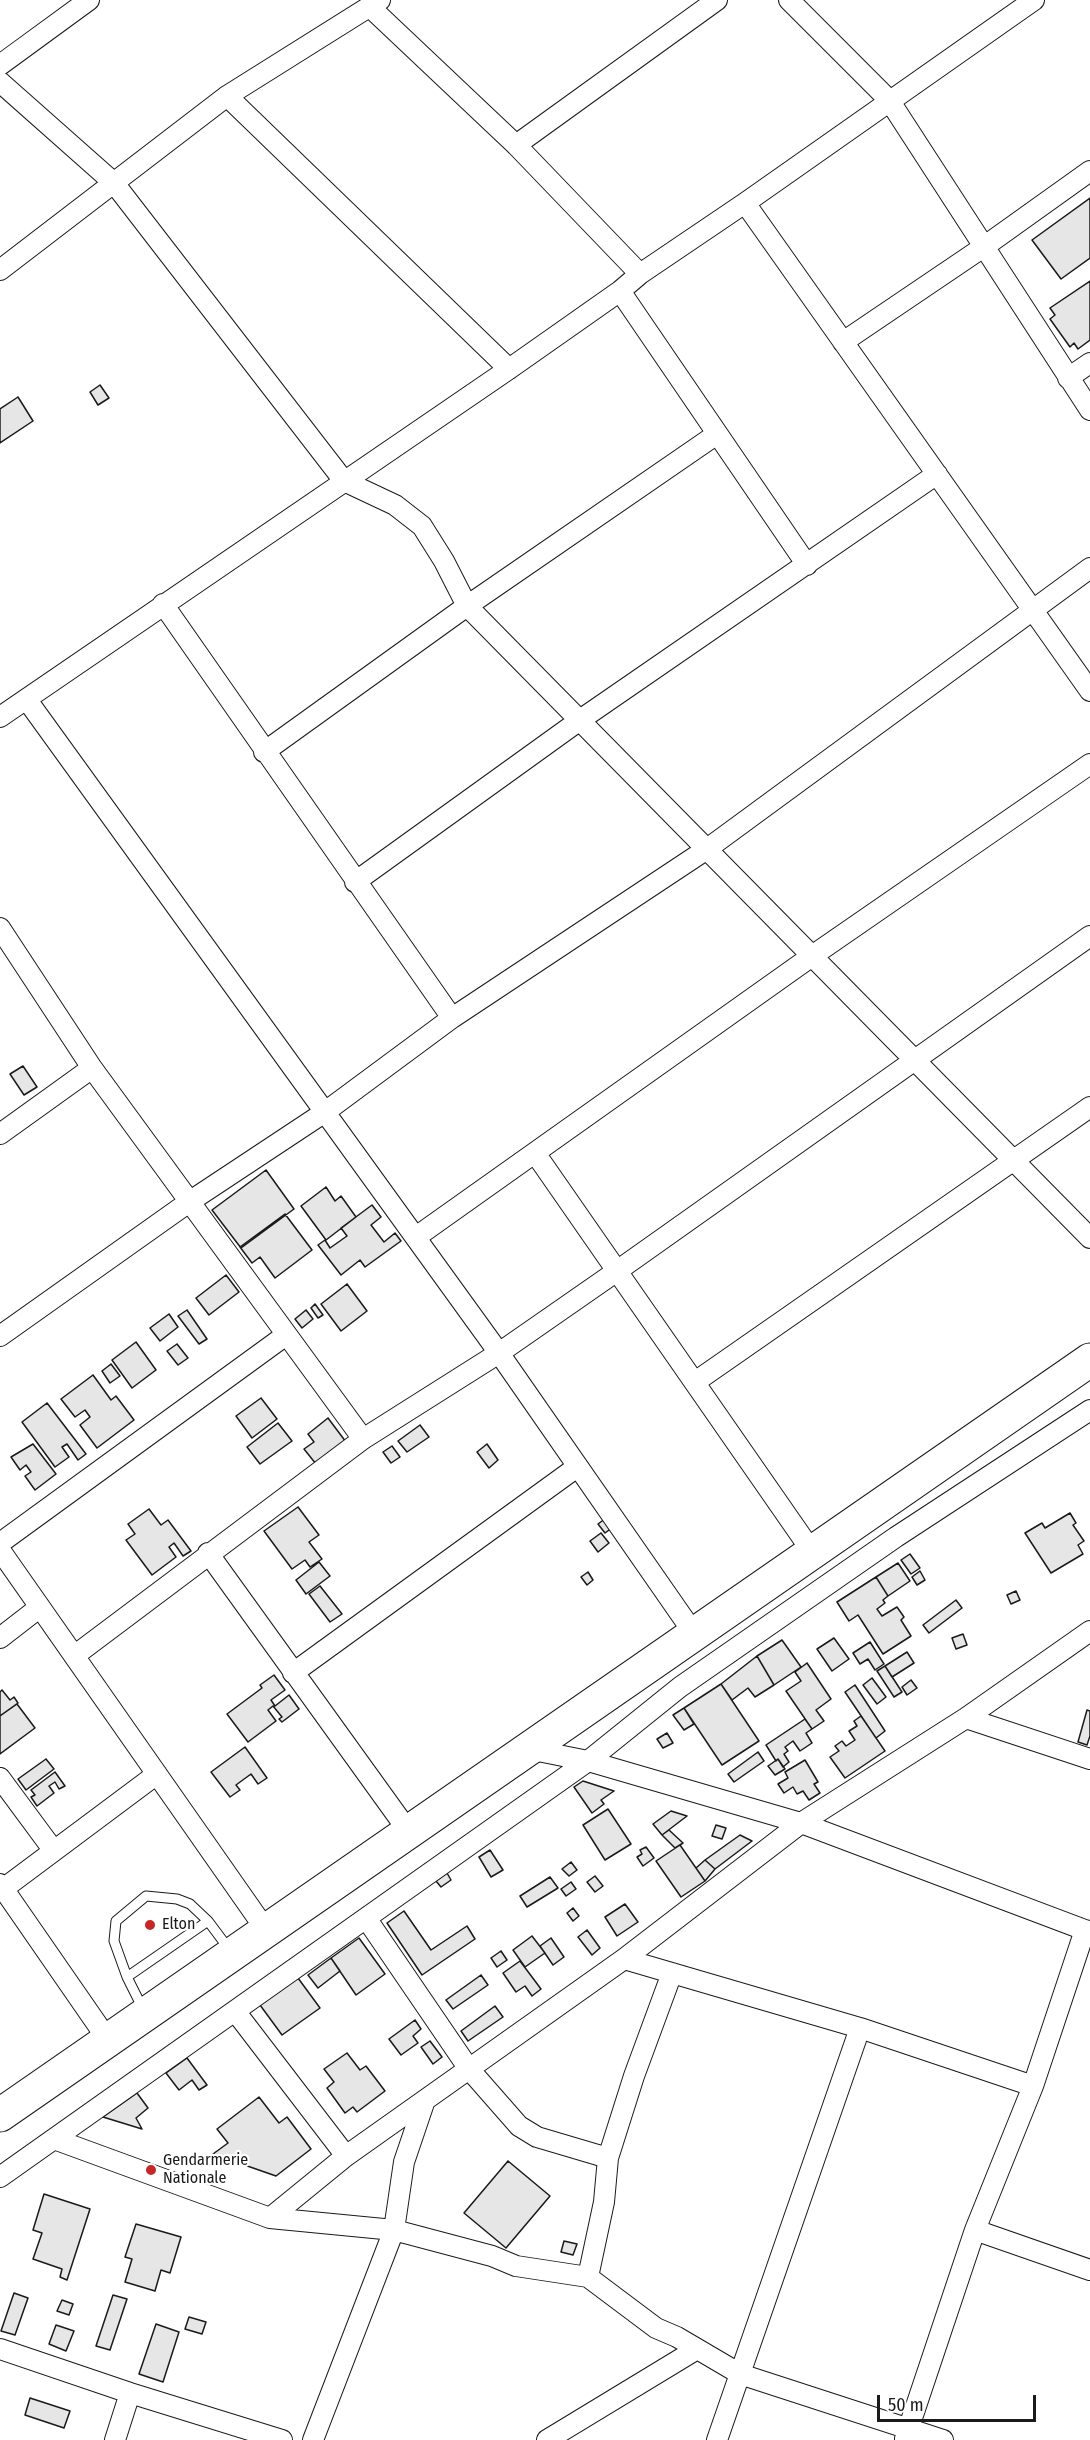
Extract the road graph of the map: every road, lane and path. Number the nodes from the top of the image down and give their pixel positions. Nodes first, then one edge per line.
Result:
1 (89, 0) edge
2 (717, 0) edge
3 (789, 0) edge
4 (1028, 2) edge
5 (375, 4) edge
6 (0, 65) edge
7 (0, 82) edge
8 (227, 96) junction
9 (889, 100) junction
10 (516, 145) junction
11 (1090, 171) edge
12 (114, 183) junction
13 (745, 203) junction
14 (985, 246) junction
15 (0, 270) edge
16 (640, 274) junction
17 (620, 291) junction
18 (843, 342) junction
19 (1090, 363) edge
20 (509, 369) junction
21 (1068, 378) junction
22 (1090, 410) edge
23 (717, 434) junction
24 (937, 474) junction
25 (344, 481) junction
26 (807, 565) junction
27 (1090, 568) edge
28 (163, 604) junction
29 (467, 606) junction
30 (1033, 609) junction
31 (1090, 691) edge
32 (27, 700) junction
33 (0, 717) edge
34 (580, 720) junction
35 (264, 752) junction
36 (1090, 764) edge
37 (707, 849) junction
38 (356, 882) junction
39 (1, 931) edge
40 (1090, 936) edge
41 (812, 956) junction
42 (452, 1018) junction
43 (914, 1059) junction
44 (92, 1068) junction
45 (1090, 1107) edge
46 (325, 1112) junction
47 (0, 1134) edge
48 (535, 1154) junction
49 (1013, 1160) junction
50 (189, 1202) junction
51 (416, 1237) junction
52 (1090, 1238) edge
53 (618, 1271) junction
54 (286, 1335) junction
55 (0, 1336) edge
56 (499, 1353) junction
57 (1090, 1360) edge
58 (695, 1382) junction
59 (1090, 1410) edge
60 (363, 1439) junction
61 (578, 1467) junction
62 (0, 1543) edge
63 (0, 1550) edge
64 (208, 1553) junction
65 (813, 1553) junction
66 (40, 1607) junction
67 (1090, 1631) edge
68 (695, 1635) junction
69 (0, 1638) edge
70 (74, 1656) junction
71 (293, 1673) junction
72 (966, 1718) junction
73 (528, 1749) junction
74 (1090, 1758) edge
75 (588, 1761) junction
76 (157, 1774) junction
77 (0, 1778) edge
78 (801, 1823) junction
79 (409, 1832) junction
80 (54, 1851) junction
81 (2, 1886) edge
82 (366, 1918) junction
83 (208, 1921) junction
84 (266, 1930) junction
85 (1088, 1931) edge
86 (233, 1954) junction
87 (624, 1959) junction
88 (672, 1973) junction
89 (127, 1977) junction
90 (235, 2011) junction
91 (146, 2014) junction
92 (860, 2028) junction
93 (108, 2040) junction
94 (469, 2069) junction
95 (1034, 2086) junction
96 (425, 2100) junction
97 (0, 2115) edge
98 (54, 2139) junction
99 (346, 2156) junction
100 (608, 2158) junction
101 (0, 2177) edge
102 (270, 2218) junction
103 (394, 2230) junction
104 (975, 2230) junction
105 (1090, 2270) edge
106 (588, 2277) junction
107 (0, 2349) edge
108 (697, 2349) junction
109 (740, 2374) junction
110 (130, 2393) junction
111 (907, 2434) edge
112 (115, 2440) edge
113 (282, 2440) edge
114 (313, 2440) edge
115 (547, 2440) edge
116 (717, 2440) edge
117 (943, 2440) edge

1 - 6 street
2 - 10 street
3 - 9 street
4 - 9 street
5 - 8 street
5 - 10 street
7 - 12 street
8 - 12 street
8 - 20 street
9 - 13 street
9 - 14 street
10 - 16 street
11 - 14 street
12 - 15 street
12 - 25 street
13 - 16 street
13 - 18 street
14 - 18 street
14 - 21 street
16 - 17 street
17 - 20 street
17 - 23 street
18 - 24 street
19 - 21 street
20 - 25 street
21 - 22 street
23 - 26 street
23 - 29 street
24 - 26 street
24 - 30 street
25 - 28 street
25 - 29 street
26 - 34 street
27 - 30 street
28 - 32 street
28 - 35 street
29 - 34 street
29 - 35 street
30 - 31 street
30 - 37 street
32 - 33 street
32 - 46 street
34 - 37 street
34 - 38 street
35 - 38 street
36 - 41 street
37 - 41 street
37 - 42 street
38 - 42 street
39 - 44 street
40 - 43 street
41 - 43 street
41 - 48 street
42 - 46 street
43 - 49 street
43 - 53 street
44 - 47 street
44 - 50 street
45 - 49 street
46 - 50 street
46 - 51 street
48 - 51 street
48 - 53 street
49 - 52 street
49 - 58 street
50 - 54 street
50 - 55 street
51 - 56 street
53 - 56 street
53 - 58 street
54 - 60 street
54 - 62 street
56 - 60 street
56 - 61 street
57 - 65 highway
58 - 65 street
59 - 75 street
60 - 64 street
61 - 68 street
61 - 71 street
63 - 66 street
64 - 70 street
64 - 71 street
65 - 68 highway
66 - 69 street
66 - 70 street
67 - 72 street
68 - 73 highway
70 - 76 street
71 - 79 street
72 - 74 street
72 - 78 street
73 - 75 street
73 - 79 highway
75 - 78 street
75 - 82 street
76 - 80 street
76 - 84 street
77 - 80 street
78 - 85 street
78 - 87 street
79 - 84 highway
80 - 81 street
81 - 93 street
82 - 90 street
82 - 94 street
83 - 86 lane
83 - 89 lane
83 - 89 lane
84 - 86 highway
85 - 95 street
86 - 91 highway
87 - 88 street
87 - 94 street
88 - 92 street
88 - 100 street
89 - 91 lane
90 - 98 street
90 - 99 street
91 - 93 highway
92 - 95 street
92 - 109 street
93 - 97 highway
94 - 96 street
94 - 100 street
95 - 104 street
96 - 99 street
96 - 103 street
98 - 101 street
98 - 102 street
99 - 102 street
100 - 106 street
102 - 103 street
103 - 106 street
103 - 114 street
104 - 105 street
104 - 111 street
106 - 108 street
107 - 110 street
108 - 109 street
108 - 115 street
109 - 111 street
109 - 116 street
110 - 112 street
110 - 113 street
111 - 117 street

